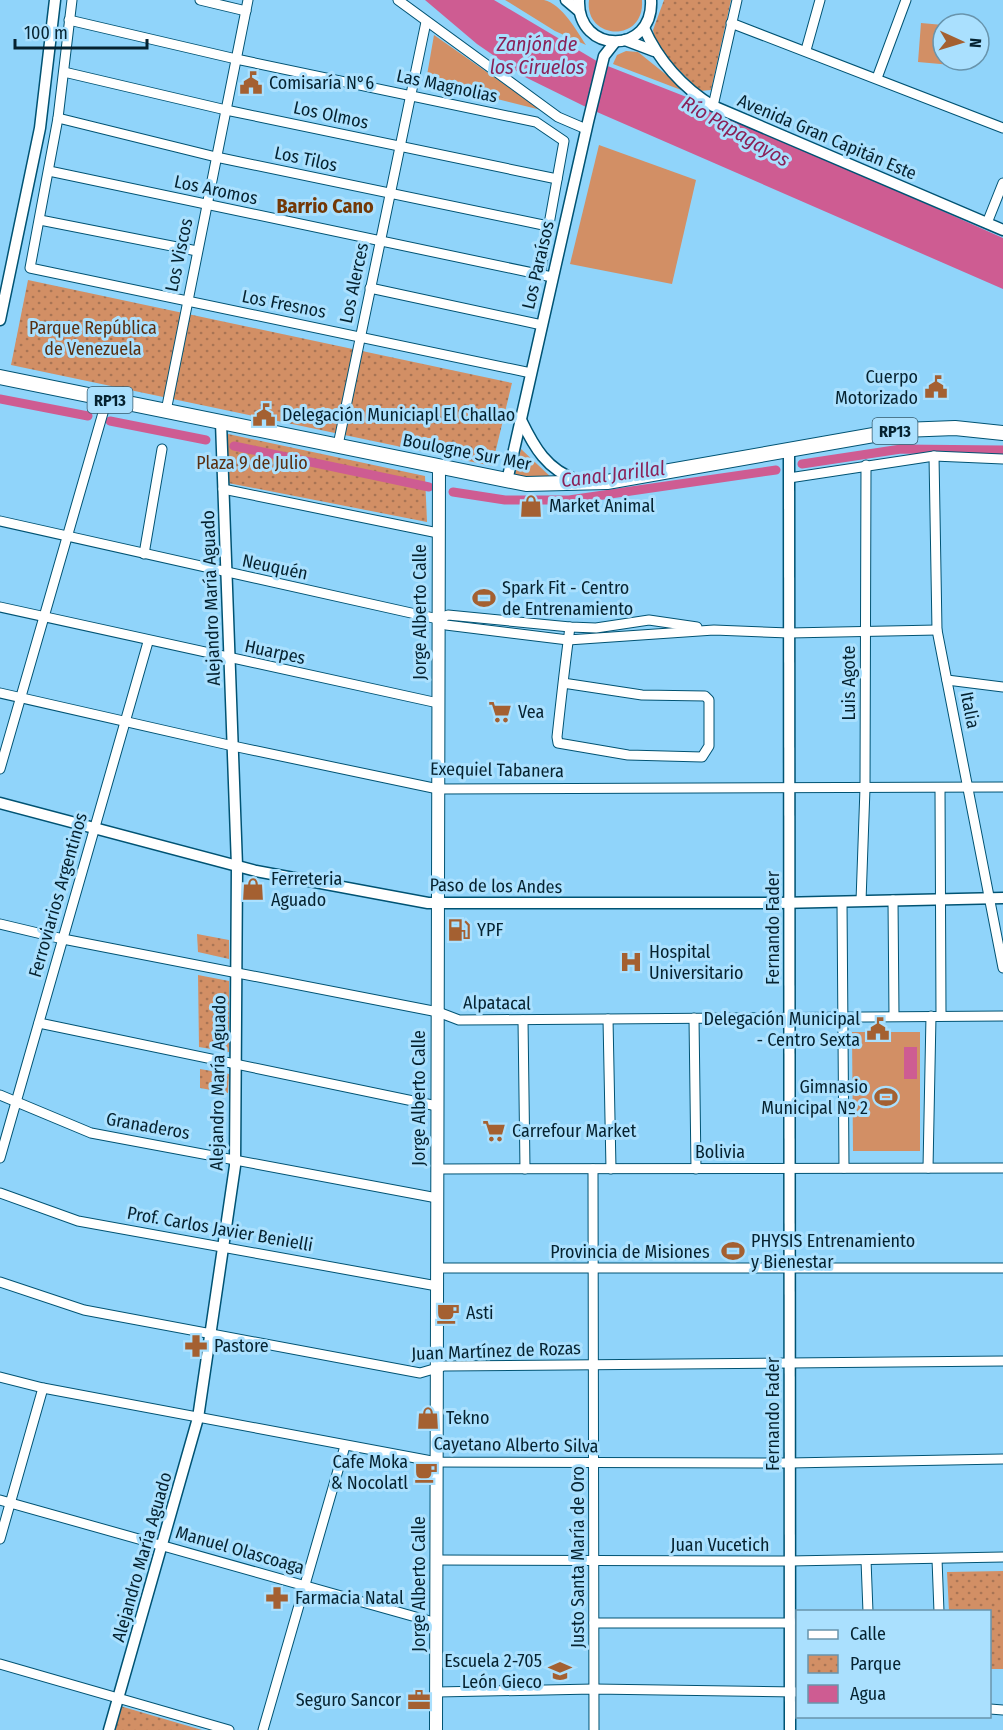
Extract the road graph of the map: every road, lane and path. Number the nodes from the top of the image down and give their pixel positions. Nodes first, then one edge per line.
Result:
1 (56, 0) edge
2 (72, 0) edge
3 (200, 0) edge
4 (248, 0) edge
5 (398, 0) edge
6 (566, 0) edge
7 (652, 0) edge
8 (737, 0) edge
9 (820, 0) edge
10 (906, 0) edge
11 (579, 6) edge
12 (246, 11) junction
13 (69, 20) junction
14 (426, 22) junction
15 (731, 23) junction
16 (644, 28) junction
17 (597, 37) junction
18 (620, 41) junction
19 (806, 50) junction
20 (654, 51) junction
21 (236, 59) junction
22 (604, 59) junction
23 (64, 72) junction
24 (877, 78) junction
25 (410, 94) junction
26 (713, 106) junction
27 (226, 110) junction
28 (58, 118) junction
29 (587, 126) junction
30 (1003, 128) edge
31 (399, 146) junction
32 (216, 157) junction
33 (50, 171) junction
34 (557, 179) junction
35 (1003, 183) edge
36 (389, 194) junction
37 (206, 205) junction
38 (40, 220) junction
39 (987, 223) junction
40 (548, 226) junction
41 (1003, 230) edge
42 (380, 241) junction
43 (197, 251) junction
44 (540, 274) junction
45 (552, 277) junction
46 (370, 288) junction
47 (186, 302) junction
48 (0, 320) edge
49 (542, 326) junction
50 (360, 336) junction
51 (531, 373) junction
52 (0, 376) edge
53 (107, 399) junction
54 (166, 411) junction
55 (521, 420) junction
56 (221, 422) junction
57 (1003, 433) edge
58 (338, 445) junction
59 (162, 449) dead end
60 (789, 450) junction
61 (934, 456) junction
62 (1003, 459) edge
63 (866, 465) junction
64 (439, 466) junction
65 (789, 478) junction
66 (507, 481) junction
67 (589, 484) junction
68 (223, 489) junction
69 (0, 521) edge
70 (438, 533) junction
71 (66, 536) junction
72 (144, 554) junction
73 (226, 573) junction
74 (0, 607) edge
75 (44, 617) junction
76 (438, 619) junction
77 (529, 624) junction
78 (570, 627) junction
79 (714, 630) junction
80 (938, 630) junction
81 (866, 631) junction
82 (789, 633) junction
83 (528, 636) junction
84 (568, 640) junction
85 (148, 642) junction
86 (230, 659) junction
87 (947, 680) junction
88 (563, 683) junction
89 (1003, 687) edge
90 (0, 693) edge
91 (20, 698) junction
92 (438, 703) junction
93 (126, 721) junction
94 (233, 746) junction
95 (0, 769) edge
96 (789, 788) junction
97 (865, 788) junction
98 (940, 788) junction
99 (969, 788) junction
100 (1003, 788) edge
101 (438, 789) junction
102 (0, 803) edge
103 (95, 829) junction
104 (237, 866) junction
105 (989, 898) junction
106 (1003, 898) edge
107 (940, 899) junction
108 (893, 900) junction
109 (861, 901) junction
110 (842, 902) junction
111 (790, 903) junction
112 (438, 904) junction
113 (0, 924) edge
114 (63, 939) junction
115 (1003, 968) edge
116 (236, 972) junction
117 (438, 1012) junction
118 (843, 1016) junction
119 (894, 1016) junction
120 (936, 1016) junction
121 (1003, 1016) edge
122 (789, 1017) junction
123 (694, 1018) junction
124 (523, 1020) junction
125 (608, 1020) junction
126 (39, 1023) junction
127 (236, 1065) junction
128 (0, 1095) edge
129 (16, 1101) junction
130 (437, 1106) junction
131 (0, 1158) edge
132 (235, 1158) junction
133 (788, 1168) junction
134 (844, 1168) junction
135 (928, 1168) junction
136 (1003, 1168) edge
137 (437, 1169) junction
138 (525, 1169) junction
139 (593, 1169) junction
140 (611, 1169) junction
141 (696, 1169) junction
142 (0, 1193) edge
143 (437, 1198) junction
144 (225, 1247) junction
145 (437, 1268) junction
146 (1003, 1268) edge
147 (593, 1269) junction
148 (789, 1269) junction
149 (0, 1282) edge
150 (437, 1286) junction
151 (212, 1333) junction
152 (1003, 1361) edge
153 (790, 1364) junction
154 (594, 1365) junction
155 (437, 1368) junction
156 (0, 1377) edge
157 (43, 1388) junction
158 (198, 1418) junction
159 (345, 1446) junction
160 (1003, 1459) edge
161 (437, 1462) junction
162 (594, 1462) junction
163 (789, 1463) junction
164 (0, 1500) edge
165 (10, 1503) junction
166 (0, 1539) edge
167 (164, 1545) junction
168 (1003, 1557) edge
169 (937, 1559) junction
170 (437, 1560) junction
171 (866, 1560) junction
172 (594, 1561) junction
173 (790, 1561) junction
174 (305, 1585) junction
175 (868, 1610) edge
176 (939, 1610) edge
177 (437, 1623) junction
178 (594, 1623) junction
179 (790, 1623) junction
180 (0, 1664) edge
181 (594, 1689) junction
182 (794, 1691) edge
183 (436, 1692) junction
184 (118, 1700) junction
185 (109, 1730) edge
186 (229, 1730) edge
187 (263, 1730) edge
188 (436, 1730) edge
189 (594, 1730) edge
190 (790, 1730) edge

1 - 48 street
2 - 13 street
3 - 12 street
4 - 12 street, Los Viscos
5 - 14 street
6 - 11 street
7 - 16 street
8 - 15 street
9 - 19 street
10 - 24 street
11 - 17 street
12 - 21 street, Los Viscos
13 - 21 street, Las Magnolias
13 - 23 street
14 - 25 street, Los Alerces
14 - 29 street
15 - 19 street
15 - 26 street
16 - 18 street, Los Paraísos
16 - 20 street, Avenida Gran Capitán Este
17 - 18 street, Avenida Gran Capitán Este
17 - 22 street
18 - 20 street, Avenida Gran Capitán Este
18 - 22 street, Los Paraísos
19 - 24 street
20 - 26 street, Avenida Gran Capitán Este
21 - 25 street, Las Magnolias
21 - 27 street, Los Viscos
22 - 29 street, Los Paraísos
23 - 27 street, Los Olmos
23 - 28 street
24 - 30 street
25 - 31 street, Los Alerces
25 - 34 street, Las Magnolias
26 - 39 street, Avenida Gran Capitán Este
27 - 31 street, Los Olmos
27 - 32 street, Los Viscos
28 - 32 street, Los Tilos
28 - 33 street
29 - 45 street, Los Paraísos
31 - 34 street, Los Olmos
31 - 36 street, Los Alerces
32 - 36 street, Los Tilos
32 - 37 street, Los Viscos
33 - 37 street, Los Aromos
33 - 38 street
34 - 40 street
35 - 39 street
36 - 40 street, Los Tilos
36 - 42 street, Los Alerces
37 - 42 street, Los Aromos
37 - 43 street, Los Viscos
38 - 43 street
38 - 47 street, Los Fresnos
39 - 41 street, Avenida Gran Capitán Este
40 - 44 street
42 - 44 street, Los Aromos
42 - 46 street, Los Alerces
43 - 47 street, Los Viscos
44 - 45 street, Los Aromos
45 - 49 street, Los Paraísos
46 - 49 street
46 - 50 street, Los Alerces
47 - 50 street, Los Fresnos
47 - 54 street, Los Viscos
49 - 51 street, Los Paraísos
50 - 51 street, Los Fresnos
50 - 58 street, Los Alerces
51 - 55 street, Los Paraísos
52 - 53 main road, Boulogne Sur Mer / RP13
53 - 54 main road, Boulogne Sur Mer / RP13
53 - 71 street
54 - 56 main road, Boulogne Sur Mer / RP13
55 - 66 street, Los Paraísos
55 - 67 street
56 - 58 main road, Boulogne Sur Mer / RP13
56 - 68 street, Alejandro María Aguado
57 - 60 main road, Boulogne Sur Mer / RP13
58 - 64 main road, Boulogne Sur Mer / RP13
59 - 72 street
60 - 65 street, Fernando Fader
60 - 67 main road, Boulogne Sur Mer / RP13
61 - 62 street
61 - 63 street
61 - 80 street, Italia
63 - 65 street
63 - 81 street, Luis Agote
64 - 66 main road, Boulogne Sur Mer / RP13
64 - 70 main road, Jorge Alberto Calle
65 - 82 street, Fernando Fader
66 - 67 main road, Boulogne Sur Mer / RP13
68 - 70 street
68 - 73 street, Alejandro María Aguado
69 - 71 street, Neuquén
70 - 76 main road, Jorge Alberto Calle
71 - 72 street, Neuquén
71 - 75 street
72 - 73 street, Neuquén
73 - 76 street, Neuquén
73 - 86 street, Alejandro María Aguado
74 - 75 street, Huarpes
75 - 85 street, Huarpes
75 - 91 street
76 - 77 street
76 - 83 street
76 - 92 main road, Jorge Alberto Calle
77 - 78 street
77 - 83 street
78 - 79 street
78 - 84 street
79 - 82 street
79 - 84 street
80 - 81 street
80 - 87 street, Italia
81 - 82 street
81 - 97 street, Luis Agote
82 - 96 street, Fernando Fader
83 - 84 street
84 - 88 street
85 - 86 street, Huarpes
85 - 93 street, Ferroviarios Argentinos
86 - 92 street, Huarpes
86 - 94 street, Alejandro María Aguado
87 - 89 street
87 - 99 street, Italia
88 - 88 street
90 - 91 street, Exequiel Tabanera
91 - 93 street, Exequiel Tabanera
91 - 95 street
92 - 101 main road, Jorge Alberto Calle
93 - 94 street, Exequiel Tabanera
93 - 103 street, Ferroviarios Argentinos
94 - 101 street, Exequiel Tabanera
94 - 104 street, Alejandro María Aguado
96 - 97 street, Exequiel Tabanera
96 - 101 street, Exequiel Tabanera
96 - 111 street, Fernando Fader
97 - 98 street, Exequiel Tabanera
97 - 109 street, Luis Agote
98 - 99 street, Exequiel Tabanera
98 - 107 street
99 - 100 street, Exequiel Tabanera
99 - 105 street, Italia
101 - 112 main road, Jorge Alberto Calle
102 - 103 street, Paso de los Andes
103 - 104 street, Paso de los Andes
103 - 114 street, Ferroviarios Argentinos
104 - 112 street, Paso de los Andes
104 - 116 street, Alejandro María Aguado
105 - 106 street, Paso de los Andes
105 - 107 street, Paso de los Andes
105 - 115 street, Italia
107 - 108 street, Paso de los Andes
107 - 120 street
108 - 109 street, Paso de los Andes
108 - 119 street
109 - 110 street, Paso de los Andes
110 - 111 street, Paso de los Andes
110 - 118 street
111 - 112 street, Paso de los Andes
111 - 122 street, Fernando Fader
112 - 117 main road, Jorge Alberto Calle
113 - 114 street, Alpatacal
114 - 116 street, Alpatacal
114 - 126 street, Ferroviarios Argentinos
116 - 117 street, Alpatacal
116 - 127 street, Alejandro María Aguado
117 - 124 street, Alpatacal
117 - 130 main road, Jorge Alberto Calle
118 - 119 street, Alpatacal
118 - 122 street, Alpatacal
118 - 134 street
119 - 120 street, Alpatacal
120 - 121 street, Alpatacal
120 - 135 street
122 - 123 street, Alpatacal
122 - 133 street, Fernando Fader
123 - 125 street, Alpatacal
123 - 141 street
124 - 125 street, Alpatacal
124 - 138 street
125 - 140 street
126 - 127 street
126 - 129 street, Ferroviarios Argentinos
127 - 130 street
127 - 132 street, Alejandro María Aguado
128 - 129 street, Granaderos
129 - 131 street, Ferroviarios Argentinos
129 - 132 street, Granaderos
130 - 137 main road, Jorge Alberto Calle
132 - 143 street, Granaderos
132 - 144 street, Alejandro María Aguado
133 - 134 street, Bolivia
133 - 141 street, Bolivia
133 - 148 street, Fernando Fader
134 - 135 street, Bolivia
135 - 136 street, Bolivia
137 - 138 street, Bolivia
137 - 143 main road, Jorge Alberto Calle
138 - 139 street, Bolivia
139 - 140 street, Bolivia
139 - 147 street, Justo Santa María de Oro
140 - 141 street, Bolivia
142 - 144 street, Prof. Carlos Javier Benielli
143 - 145 main road, Jorge Alberto Calle
144 - 150 street, Prof. Carlos Javier Benielli
144 - 151 street, Alejandro María Aguado
145 - 147 street, Provincia de Misiones
145 - 150 main road, Jorge Alberto Calle
146 - 148 street, Provincia de Misiones
147 - 148 street, Provincia de Misiones
147 - 154 street, Justo Santa María de Oro
148 - 153 street, Fernando Fader
149 - 151 street, Juan Martínez de Rozas
150 - 155 main road, Jorge Alberto Calle
151 - 155 street, Juan Martínez de Rozas
151 - 158 street, Alejandro María Aguado
152 - 153 street, Juan Martínez de Rozas
153 - 154 street, Juan Martínez de Rozas
153 - 163 street, Fernando Fader
154 - 155 street, Juan Martínez de Rozas
154 - 162 street, Justo Santa María de Oro
155 - 161 main road, Jorge Alberto Calle
156 - 157 street, Cayetano Alberto Silva
157 - 158 street, Cayetano Alberto Silva
157 - 165 street
158 - 159 street, Cayetano Alberto Silva
158 - 167 street, Alejandro María Aguado
159 - 161 street, Cayetano Alberto Silva
159 - 174 street
160 - 163 street, Cayetano Alberto Silva
161 - 162 street, Cayetano Alberto Silva
161 - 170 main road, Jorge Alberto Calle
162 - 163 street, Cayetano Alberto Silva
162 - 172 street, Justo Santa María de Oro
163 - 173 street, Fernando Fader
164 - 165 street, Manuel Olascoaga
165 - 166 street
165 - 167 street, Manuel Olascoaga
167 - 174 street, Manuel Olascoaga
167 - 184 street, Alejandro María Aguado
168 - 169 street, Juan Vucetich
169 - 171 street, Juan Vucetich
169 - 176 street
170 - 172 street, Juan Vucetich
170 - 177 main road, Jorge Alberto Calle
171 - 173 street, Juan Vucetich
171 - 175 street
172 - 173 street, Juan Vucetich
172 - 178 street, Justo Santa María de Oro
173 - 179 street, Fernando Fader
174 - 177 street, Manuel Olascoaga
174 - 187 street
177 - 183 main road, Jorge Alberto Calle
178 - 179 street
178 - 181 street, Justo Santa María de Oro
179 - 182 street, Fernando Fader
180 - 184 street
181 - 182 street
181 - 183 street
181 - 189 street, Justo Santa María de Oro
182 - 190 street, Fernando Fader
183 - 188 main road, Jorge Alberto Calle
184 - 185 street, Alejandro María Aguado
184 - 186 street

